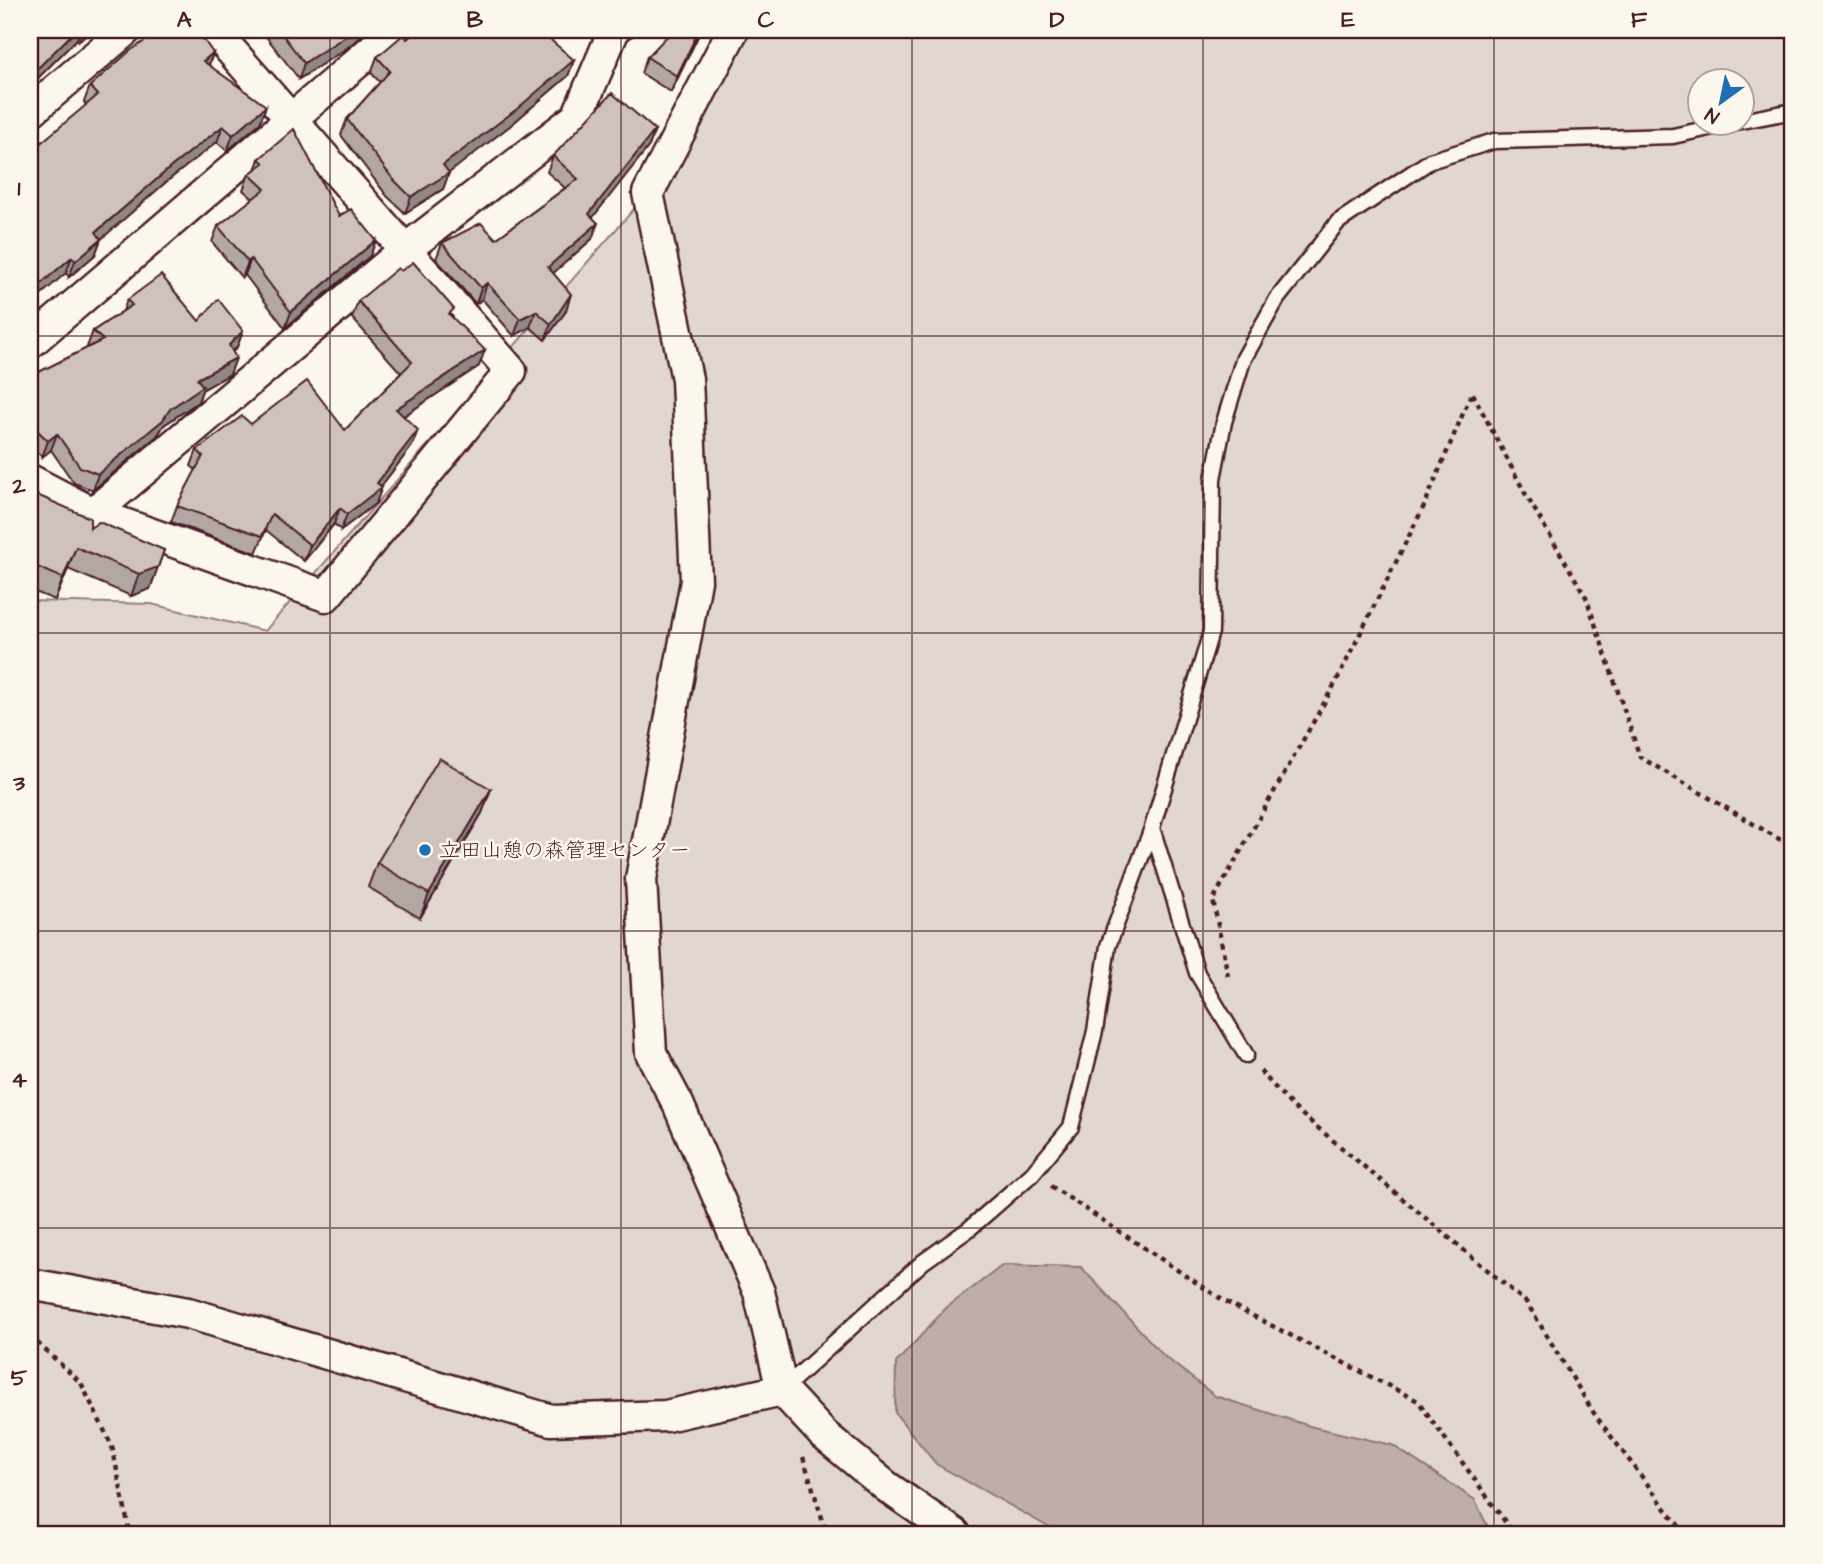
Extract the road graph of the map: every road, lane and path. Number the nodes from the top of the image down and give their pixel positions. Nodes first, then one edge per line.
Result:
1 (126, 30) edge
2 (213, 30) edge
3 (396, 30) edge
4 (614, 30) edge
5 (733, 30) edge
6 (1793, 111) edge
7 (30, 113) edge
8 (1756, 118) edge
9 (292, 120) junction
10 (1686, 133) edge
11 (406, 249) junction
12 (30, 343) edge
13 (30, 480) edge
14 (93, 513) junction
15 (1152, 828) junction
16 (1793, 840) edge
17 (1229, 980) dead end
18 (1245, 1055) joint
19 (1032, 1174) junction
20 (30, 1284) edge
21 (30, 1336) edge
22 (782, 1390) junction
23 (130, 1534) edge
24 (955, 1534) edge
25 (1514, 1534) edge
26 (1685, 1534) edge

1 - 7 street
2 - 9 street
3 - 9 street
4 - 11 street
5 - 22 street
6 - 8 lane
9 - 11 street
9 - 12 street
10 - 15 lane
11 - 14 street
11 - 14 street
13 - 14 street
15 - 18 lane
15 - 19 lane
16 - 17 path
18 - 26 path
19 - 22 lane
19 - 25 path
20 - 22 street
21 - 23 path
22 - 24 street

